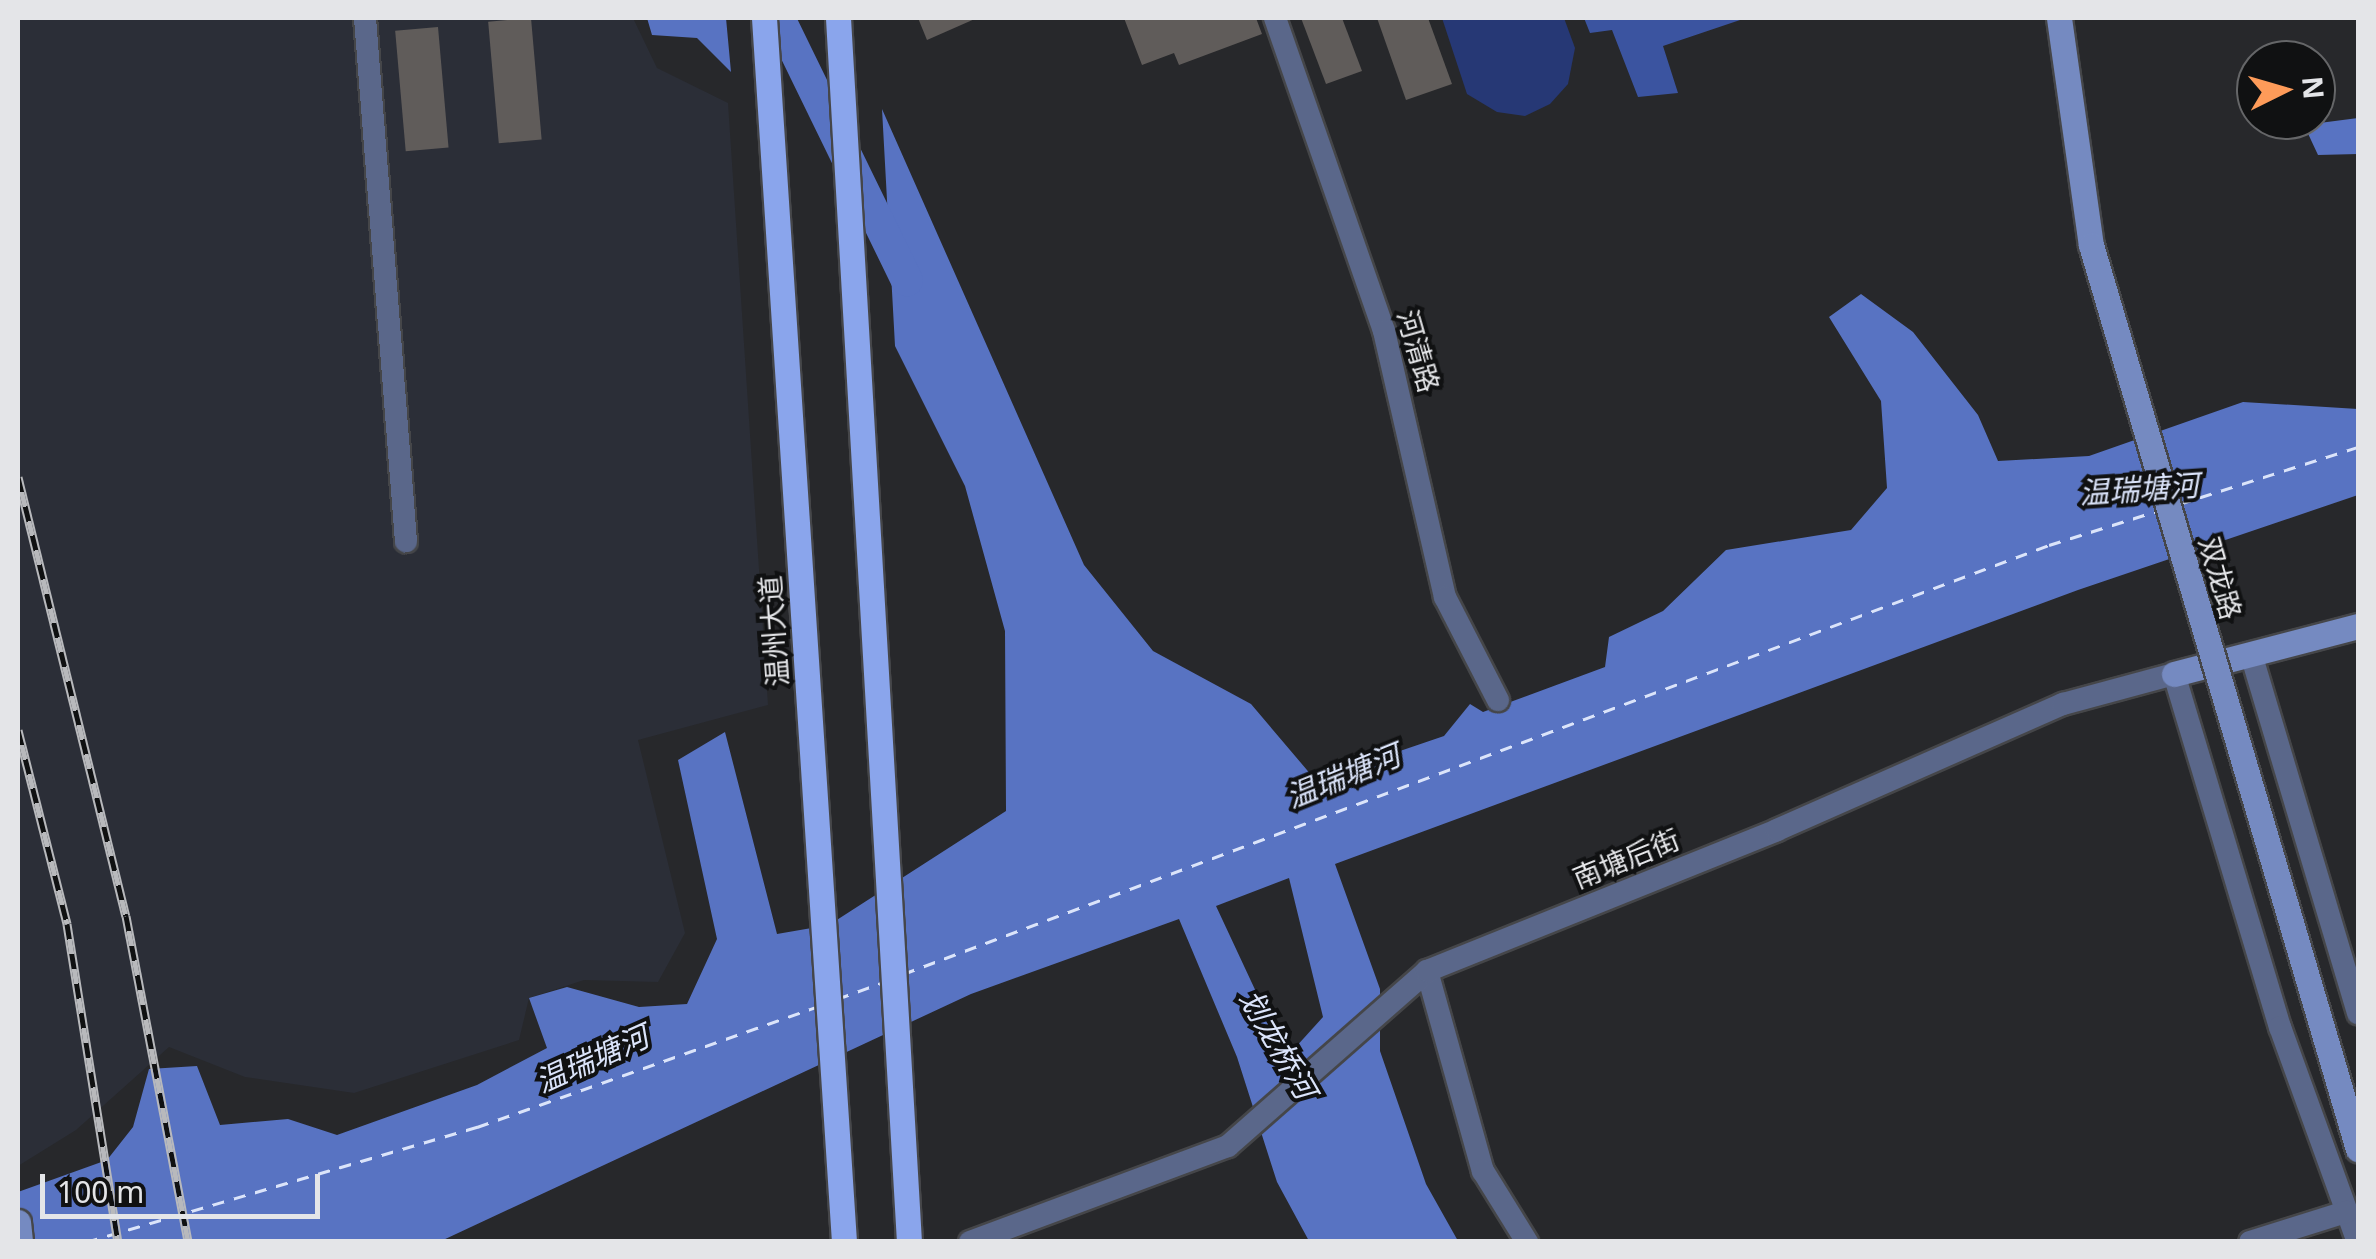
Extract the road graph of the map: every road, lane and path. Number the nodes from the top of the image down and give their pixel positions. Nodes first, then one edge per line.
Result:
1 (365, 18) edge
2 (764, 18) edge
3 (838, 18) edge
4 (1275, 18) edge
5 (2059, 18) edge
6 (406, 542) dead end
7 (2358, 626) edge
8 (2251, 654) junction
9 (2174, 674) junction
10 (1498, 700) dead end
11 (1426, 970) junction
12 (2358, 1013) edge
13 (2358, 1149) edge
14 (2346, 1212) junction
15 (18, 1222) edge
16 (20, 1242) edge
17 (844, 1242) edge
18 (910, 1242) edge
19 (970, 1242) edge
20 (1527, 1242) edge
21 (2250, 1242) edge
22 (2358, 1242) edge

1 - 6 street
2 - 17 main road, 温州大道
3 - 18 main road
4 - 10 street, 河清路
5 - 13 main road, 双龙路, bridge
7 - 8 main road, 南塘后街
8 - 9 main road, 南塘后街
8 - 12 street
9 - 11 street, 南塘后街
9 - 14 street
11 - 19 street, 南塘后街
11 - 20 street
14 - 21 street
14 - 22 street
15 - 16 main road

